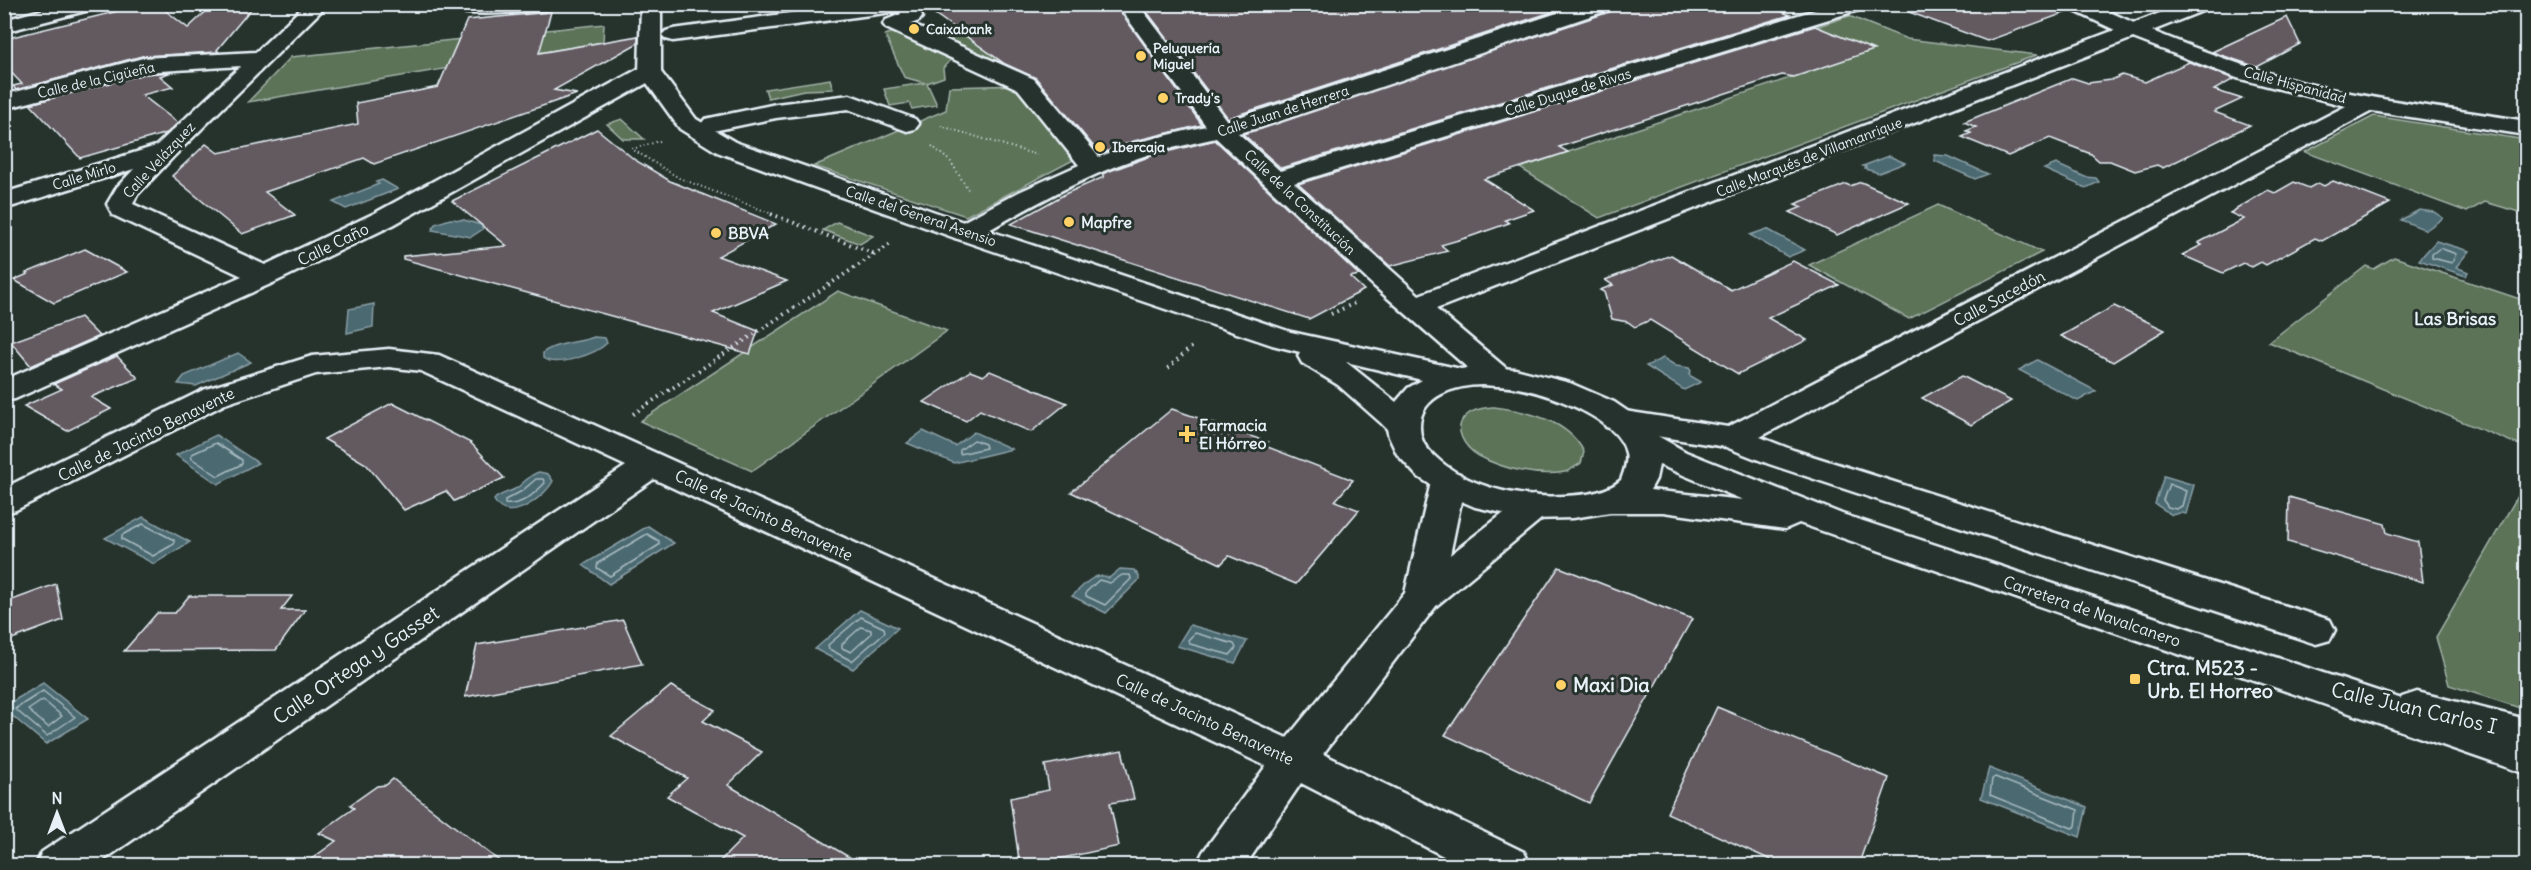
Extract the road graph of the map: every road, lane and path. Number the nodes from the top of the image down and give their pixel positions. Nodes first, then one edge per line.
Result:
1 (61, 4) edge
2 (90, 4) edge
3 (318, 4) edge
4 (444, 4) edge
5 (543, 4) edge
6 (651, 4) edge
7 (1127, 4) edge
8 (1607, 4) edge
9 (1858, 4) edge
10 (2075, 4) edge
11 (2203, 4) edge
12 (909, 9) edge
13 (4, 18) edge
14 (4, 26) edge
15 (2134, 33) junction
16 (673, 35) dead end
17 (260, 58) junction
18 (650, 72) junction
19 (4, 102) edge
20 (2368, 104) junction
21 (899, 121) junction
22 (713, 124) dead end
23 (2526, 128) edge
24 (1222, 131) junction
25 (664, 140) dead end
26 (164, 152) junction
27 (1090, 169) junction
28 (1278, 180) junction
29 (972, 194) dead end
30 (4, 201) edge
31 (965, 232) junction
32 (901, 237) dead end
33 (875, 254) junction
34 (265, 276) junction
35 (1392, 287) junction
36 (1415, 307) junction
37 (1283, 339) junction
38 (1496, 376) junction
39 (1461, 379) junction
40 (4, 392) edge
41 (1403, 426) junction
42 (1629, 429) junction
43 (596, 438) junction
44 (1733, 438) junction
45 (653, 464) junction
46 (1448, 482) junction
47 (1613, 501) junction
48 (4, 502) edge
49 (1534, 507) junction
50 (1829, 522) junction
51 (1423, 597) junction
52 (2316, 630) dead end
53 (2301, 681) junction
54 (2526, 735) edge
55 (2526, 757) edge
56 (1294, 760) junction
57 (58, 866) edge
58 (1219, 866) edge
59 (1508, 866) edge

1 - 13 street
2 - 14 street
3 - 17 street, Calle Velázquez
4 - 5 street
6 - 18 street
7 - 24 street, Calle de la Constitución
8 - 24 street, Calle Juan de Herrera
9 - 28 street, Calle Duque de Rivas
10 - 15 street, Calle Hispanidad
11 - 15 street, Calle Marqués de Villamanrique
12 - 16 street
12 - 27 street
15 - 20 street, Calle Hispanidad
15 - 36 street, Calle Marqués de Villamanrique
17 - 19 street, Calle de la Cigüeña
17 - 26 street, Calle Velázquez
18 - 31 street, Calle del General Asensio
18 - 34 street, Calle Caño
20 - 23 street, Calle Hispanidad
20 - 44 street, Calle Sacedón
21 - 22 street
21 - 27 path
21 - 29 path
24 - 27 street, Calle Juan de Herrera
24 - 28 street, Calle de la Constitución
25 - 33 path
26 - 30 street, Calle Mirlo
26 - 34 street, Calle Velázquez
27 - 31 street, Calle Juan de Herrera
28 - 35 street, Calle de la Constitución
31 - 37 street, Calle del General Asensio
32 - 33 path
33 - 43 path
34 - 40 street, Calle Caño
35 - 36 street, Calle de la Constitución
35 - 37 path
36 - 38 street, Calle de la Constitución
37 - 39 street
37 - 41 street
38 - 39 street
38 - 42 street
39 - 41 street
41 - 46 street
42 - 44 street
42 - 47 street
42 - 50 street
43 - 45 street, Calle de Jacinto Benavente
43 - 48 street, Calle de Jacinto Benavente
44 - 52 street
45 - 56 street, Calle de Jacinto Benavente
45 - 57 street, Calle Ortega y Gasset
46 - 49 street
46 - 51 street
47 - 49 street
47 - 50 street
49 - 51 street
50 - 53 street, Carretera de Navalcanero
51 - 56 street
53 - 54 street, Calle Juan Carlos I
53 - 55 street, Carretera de Navalcanero
56 - 58 street
56 - 59 street, Calle de Jacinto Benavente

